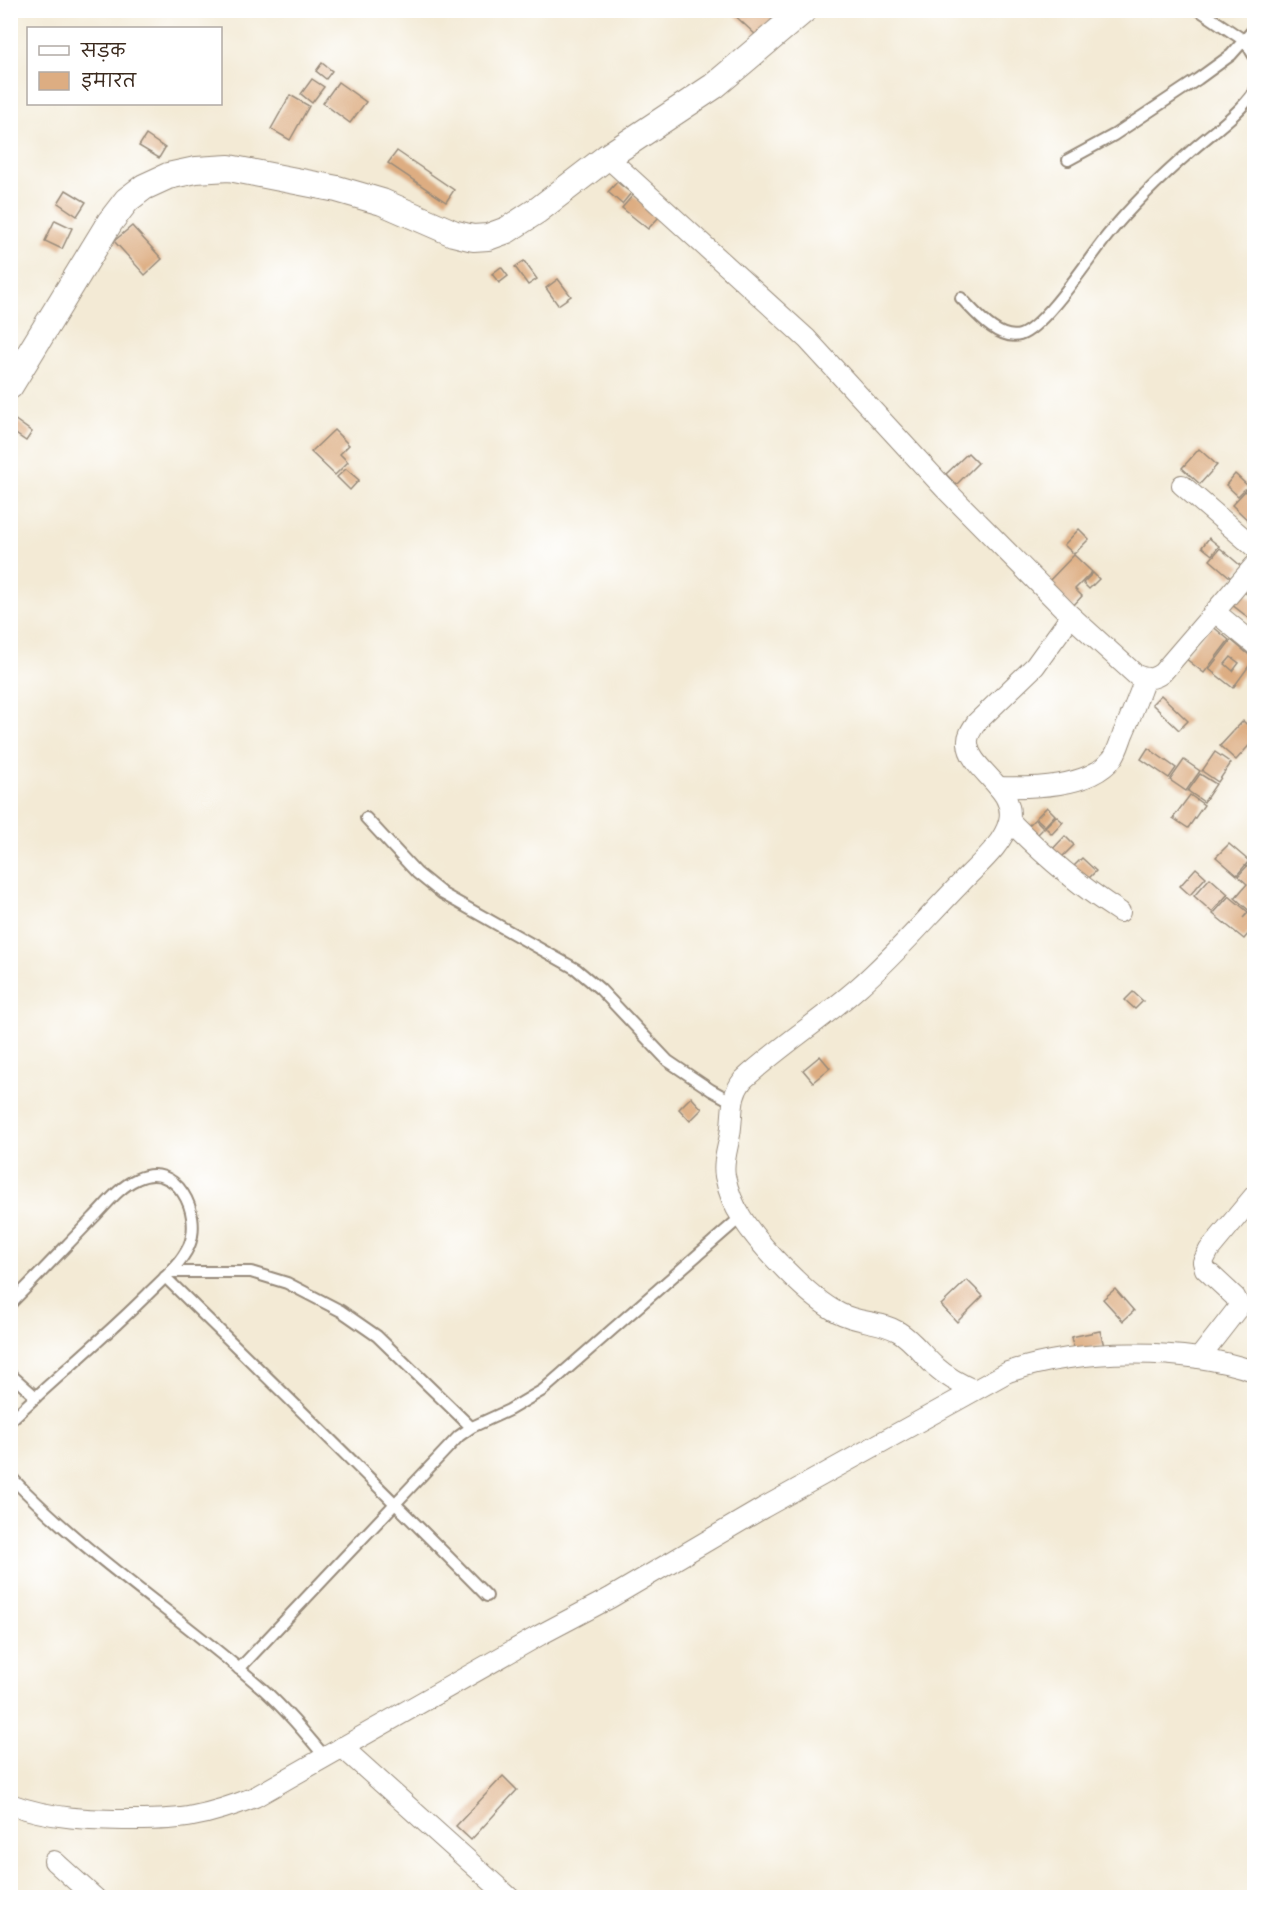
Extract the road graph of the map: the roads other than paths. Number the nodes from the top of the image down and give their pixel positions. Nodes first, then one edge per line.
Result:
1 (804, 10) edge
2 (1199, 10) edge
3 (1254, 29) edge
4 (1245, 42) junction
5 (1254, 56) edge
6 (1254, 92) edge
7 (607, 157) junction
8 (1068, 160) dead end
9 (960, 298) dead end
10 (10, 386) edge
11 (1182, 485) dead end
12 (1254, 547) edge
13 (1254, 566) edge
14 (1215, 612) junction
15 (1071, 616) junction
16 (1254, 644) edge
17 (1145, 679) junction
18 (998, 787) junction
19 (366, 818) dead end
20 (1010, 820) junction
21 (1120, 912) dead end
22 (733, 1102) junction
23 (1254, 1196) edge
24 (741, 1217) junction
25 (168, 1274) junction
26 (10, 1304) edge
27 (1199, 1358) junction
28 (1254, 1371) edge
29 (10, 1374) edge
30 (974, 1390) junction
31 (36, 1397) junction
32 (10, 1421) edge
33 (471, 1427) junction
34 (10, 1476) edge
35 (396, 1503) junction
36 (487, 1596) dead end
37 (238, 1669) junction
38 (342, 1747) junction
39 (325, 1757) junction
40 (10, 1804) edge
41 (54, 1861) dead end
42 (95, 1898) edge
43 (510, 1898) edge

1 - 7 street
2 - 4 lane
3 - 4 lane
4 - 5 lane
4 - 8 lane
6 - 9 lane
7 - 10 street
7 - 15 street
11 - 12 street
13 - 14 street
14 - 16 street
14 - 17 street
15 - 17 street
15 - 18 street
17 - 18 street
18 - 20 street
19 - 22 lane
20 - 21 street
20 - 22 street
22 - 24 street
23 - 27 street
24 - 30 street
24 - 33 lane
25 - 26 lane
25 - 31 lane
25 - 33 lane
25 - 35 lane
27 - 28 street
27 - 30 street
29 - 31 lane
30 - 38 street
31 - 32 lane
33 - 35 lane
34 - 37 lane
35 - 36 lane
35 - 37 lane
37 - 39 lane
38 - 39 street
38 - 43 street
39 - 40 street
41 - 42 street

